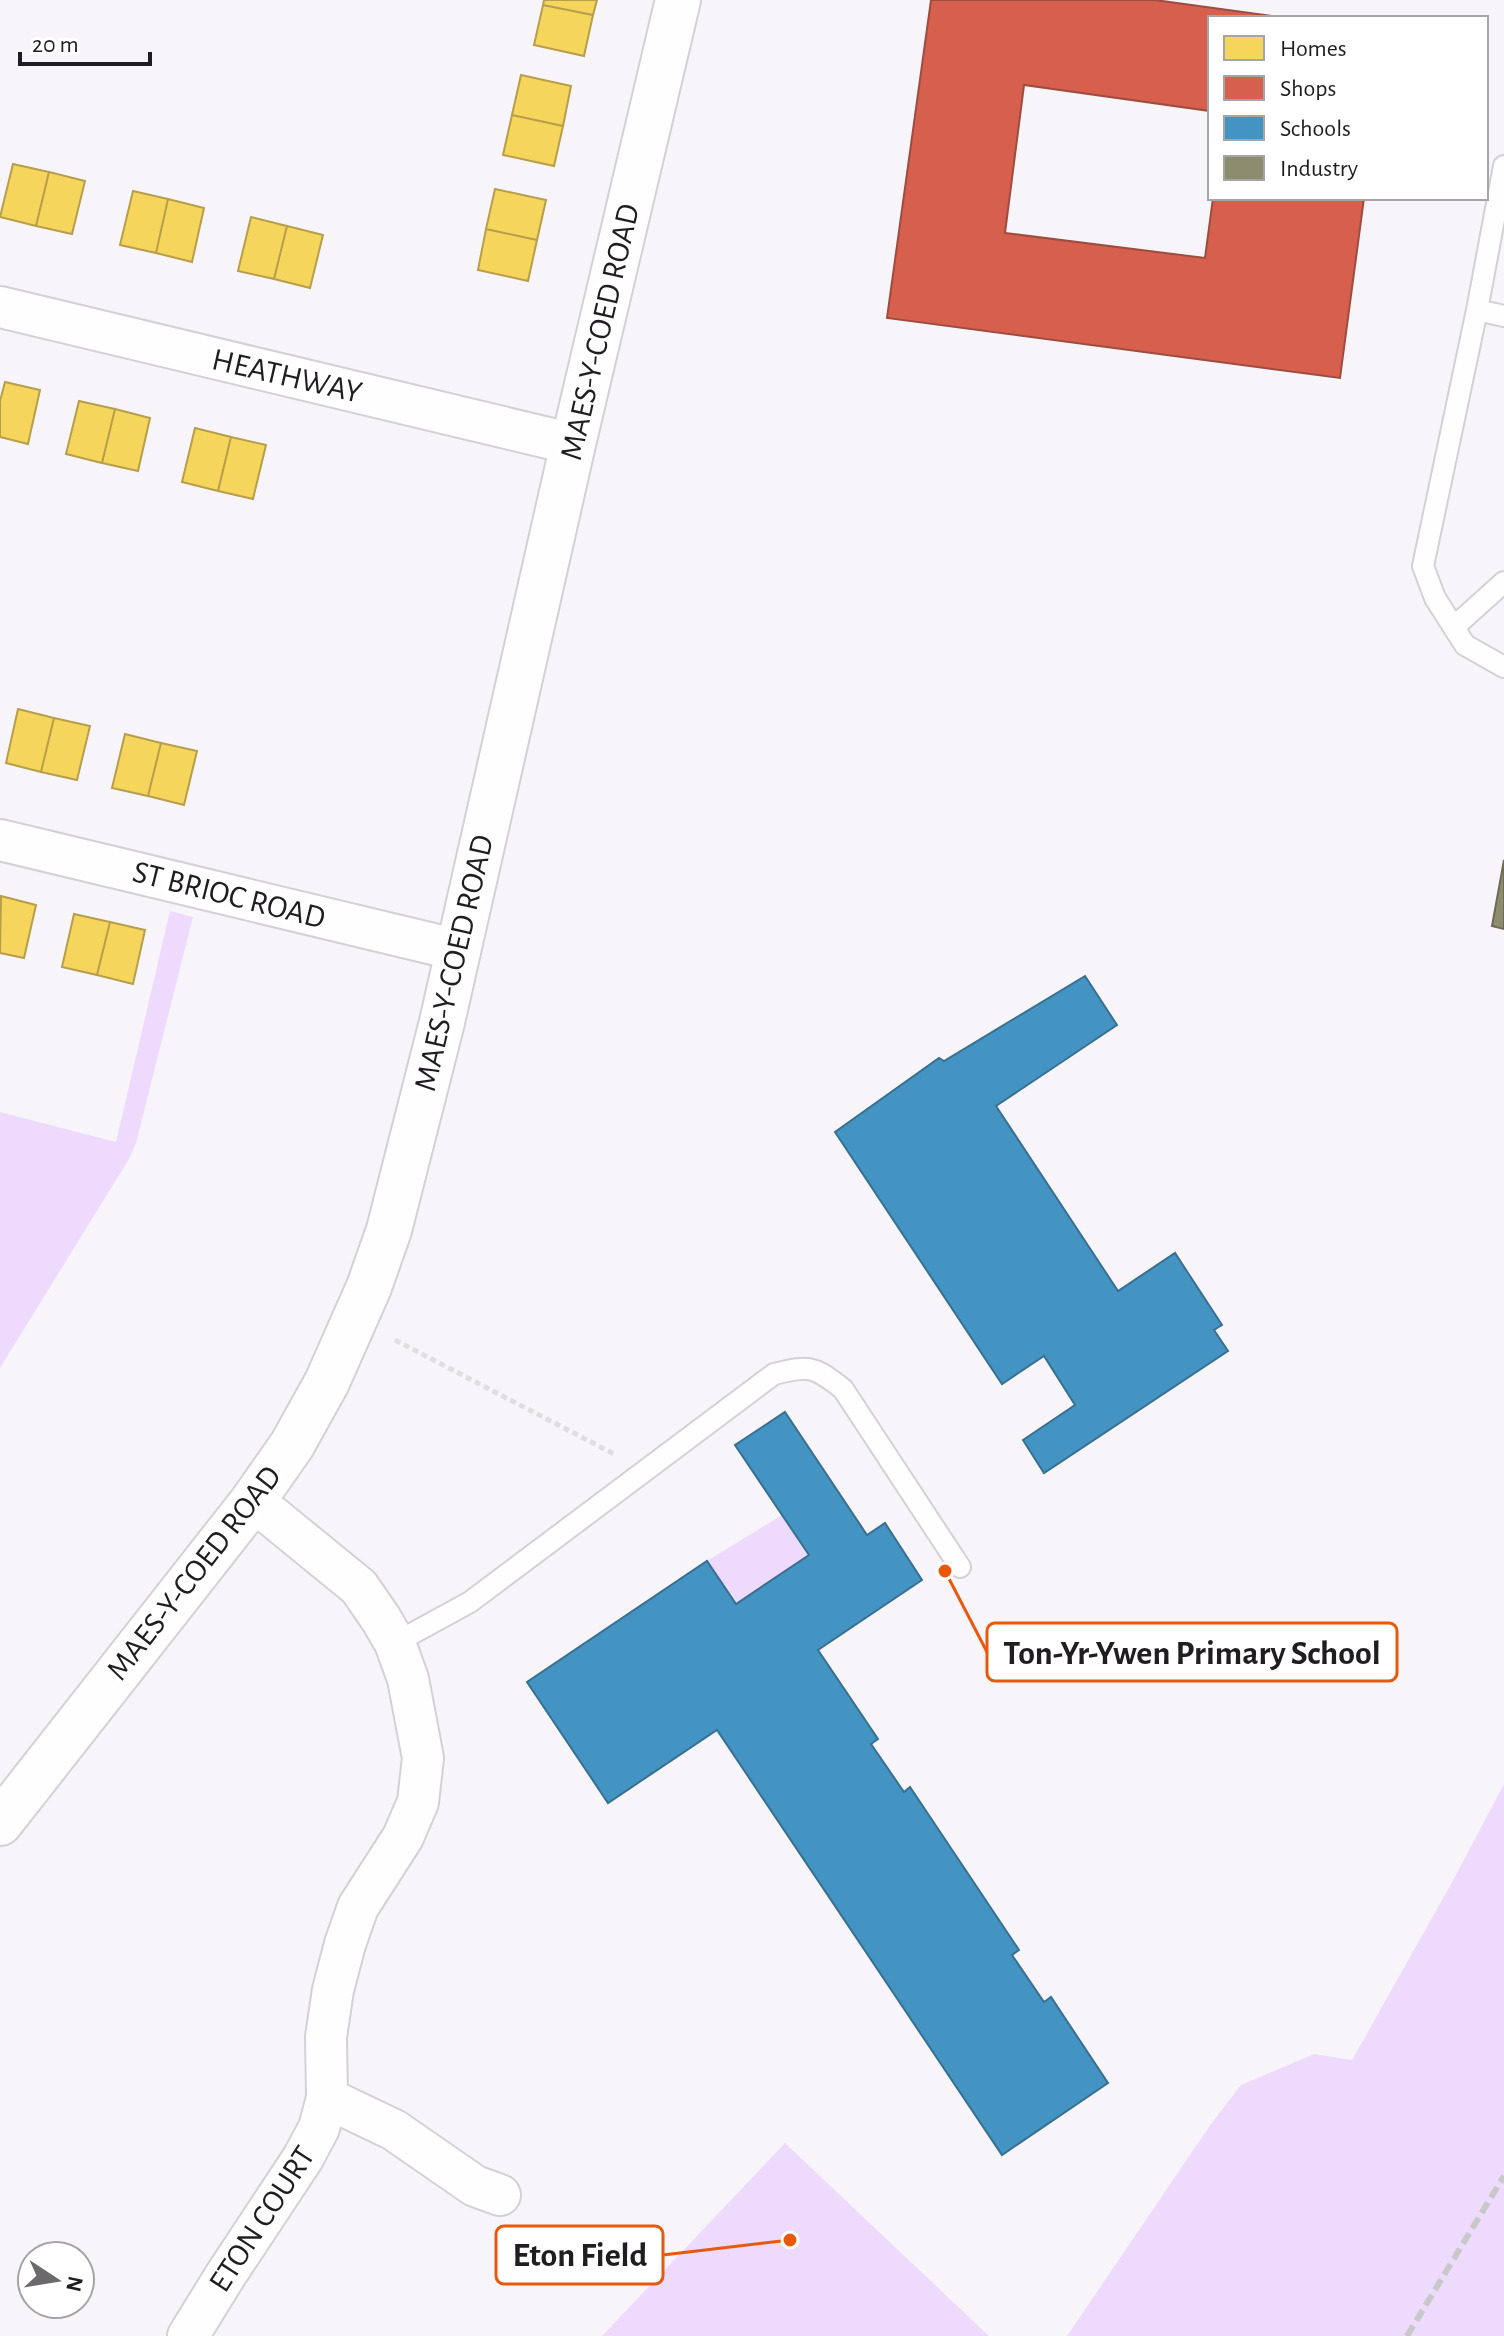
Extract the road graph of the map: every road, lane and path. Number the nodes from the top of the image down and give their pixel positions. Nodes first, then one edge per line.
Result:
1 (678, 0) edge
2 (1504, 166) edge
3 (0, 307) edge
4 (1477, 310) junction
5 (1504, 316) edge
6 (573, 444) junction
7 (1504, 582) edge
8 (1454, 627) junction
9 (1504, 667) edge
10 (0, 840) edge
11 (458, 950) junction
12 (395, 1340) dead end
13 (645, 1471) junction
14 (252, 1502) junction
15 (960, 1567) dead end
16 (395, 1643) junction
17 (0, 1823) edge
18 (327, 2098) junction
19 (500, 2195) dead end
20 (188, 2336) edge

1 - 6 street, MAES-Y-COED ROAD
2 - 4 lane
3 - 6 street, HEATHWAY
4 - 5 lane
4 - 8 lane
6 - 11 street, MAES-Y-COED ROAD
7 - 8 lane
8 - 9 lane
10 - 11 street, ST BRIOC ROAD
11 - 14 street, MAES-Y-COED ROAD
12 - 13 path
13 - 15 lane
13 - 16 lane
14 - 16 street, ETON COURT
14 - 17 street, MAES-Y-COED ROAD
16 - 18 street, ETON COURT
18 - 19 street
18 - 20 street, ETON COURT

